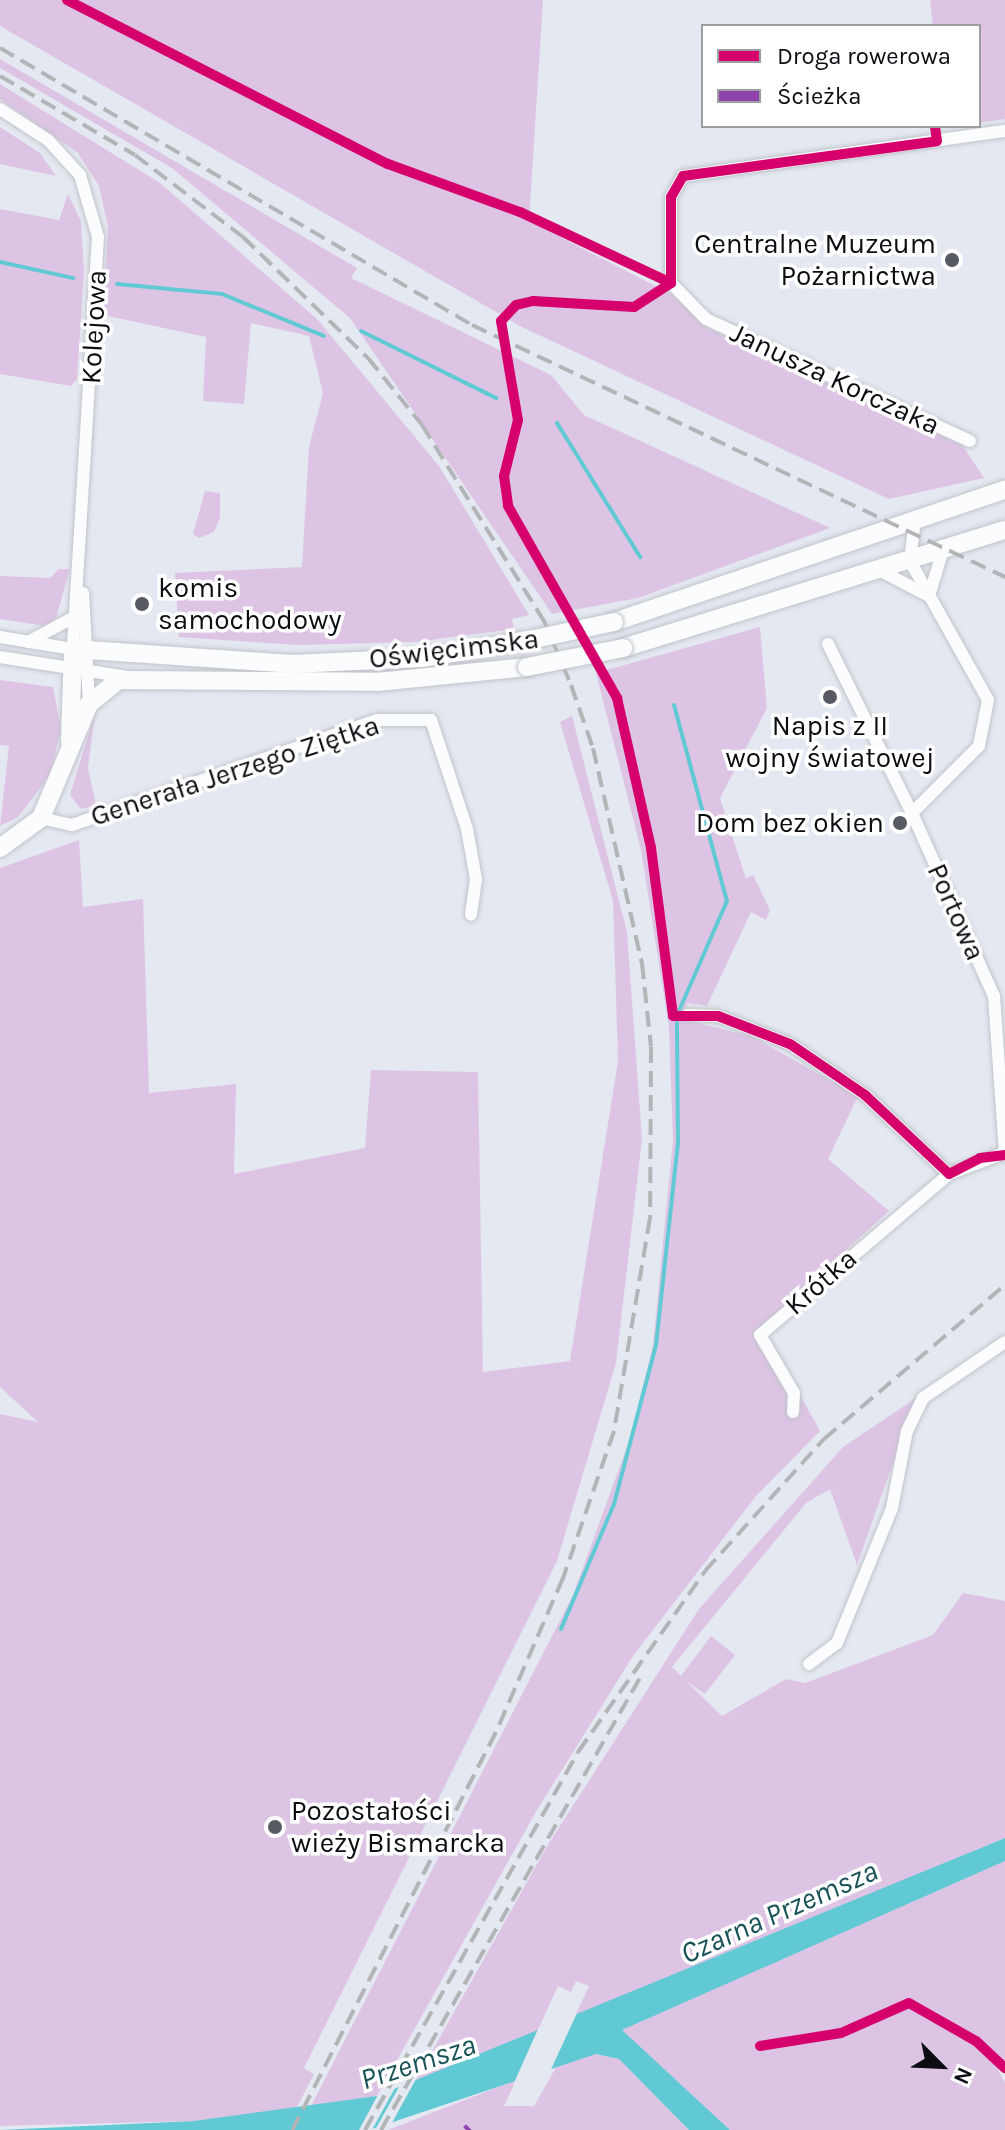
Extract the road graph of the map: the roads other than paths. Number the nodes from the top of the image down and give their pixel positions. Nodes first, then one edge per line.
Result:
1 (0, 109) edge
2 (1005, 131) edge
3 (970, 441) dead end
4 (1005, 490) edge
5 (915, 520) junction
6 (1005, 530) edge
7 (943, 550) junction
8 (910, 561) junction
9 (879, 570) junction
10 (81, 586) junction
11 (929, 596) junction
12 (74, 617) junction
13 (0, 637) edge
14 (28, 642) junction
15 (828, 644) dead end
16 (79, 650) junction
17 (0, 657) edge
18 (78, 670) junction
19 (130, 678) junction
20 (89, 704) junction
21 (72, 756) junction
22 (912, 813) junction
23 (41, 818) junction
24 (0, 848) edge
25 (471, 915) dead end
26 (687, 1015) dead end
27 (1003, 1131) edge
28 (1005, 1154) edge
29 (949, 1174) junction
30 (1005, 1342) edge
31 (793, 1412) dead end
32 (809, 1664) dead end

1 - 10 street, Kolejowa
2 - 3 street, Janusza Korczaka
4 - 5 main road, Oświęcimska
5 - 8 street
5 - 16 main road, Oświęcimska, bridge
6 - 7 main road, Oświęcimska
7 - 8 main road, Oświęcimska
7 - 11 street
8 - 9 main road, Oświęcimska
8 - 11 street
9 - 11 street
9 - 19 main road, Oświęcimska, bridge
10 - 12 street, Kolejowa
10 - 16 street, Kolejowa
11 - 22 street
12 - 14 street
12 - 16 street, Kolejowa
13 - 14 street, Oświęcimska
14 - 16 street, Oświęcimska
15 - 22 street, Portowa
16 - 18 main road
17 - 18 street, Oświęcimska
18 - 19 street, Oświęcimska
18 - 20 street
18 - 21 main road
19 - 20 main road
20 - 21 main road
21 - 23 main road, Generała Jerzego Ziętka
22 - 27 street, Portowa
23 - 24 main road, Generała Jerzego Ziętka
23 - 25 street, Generała Jerzego Ziętka
26 - 29 street
27 - 28 street, Portowa
28 - 29 street
29 - 31 street, Krótka
30 - 32 street

